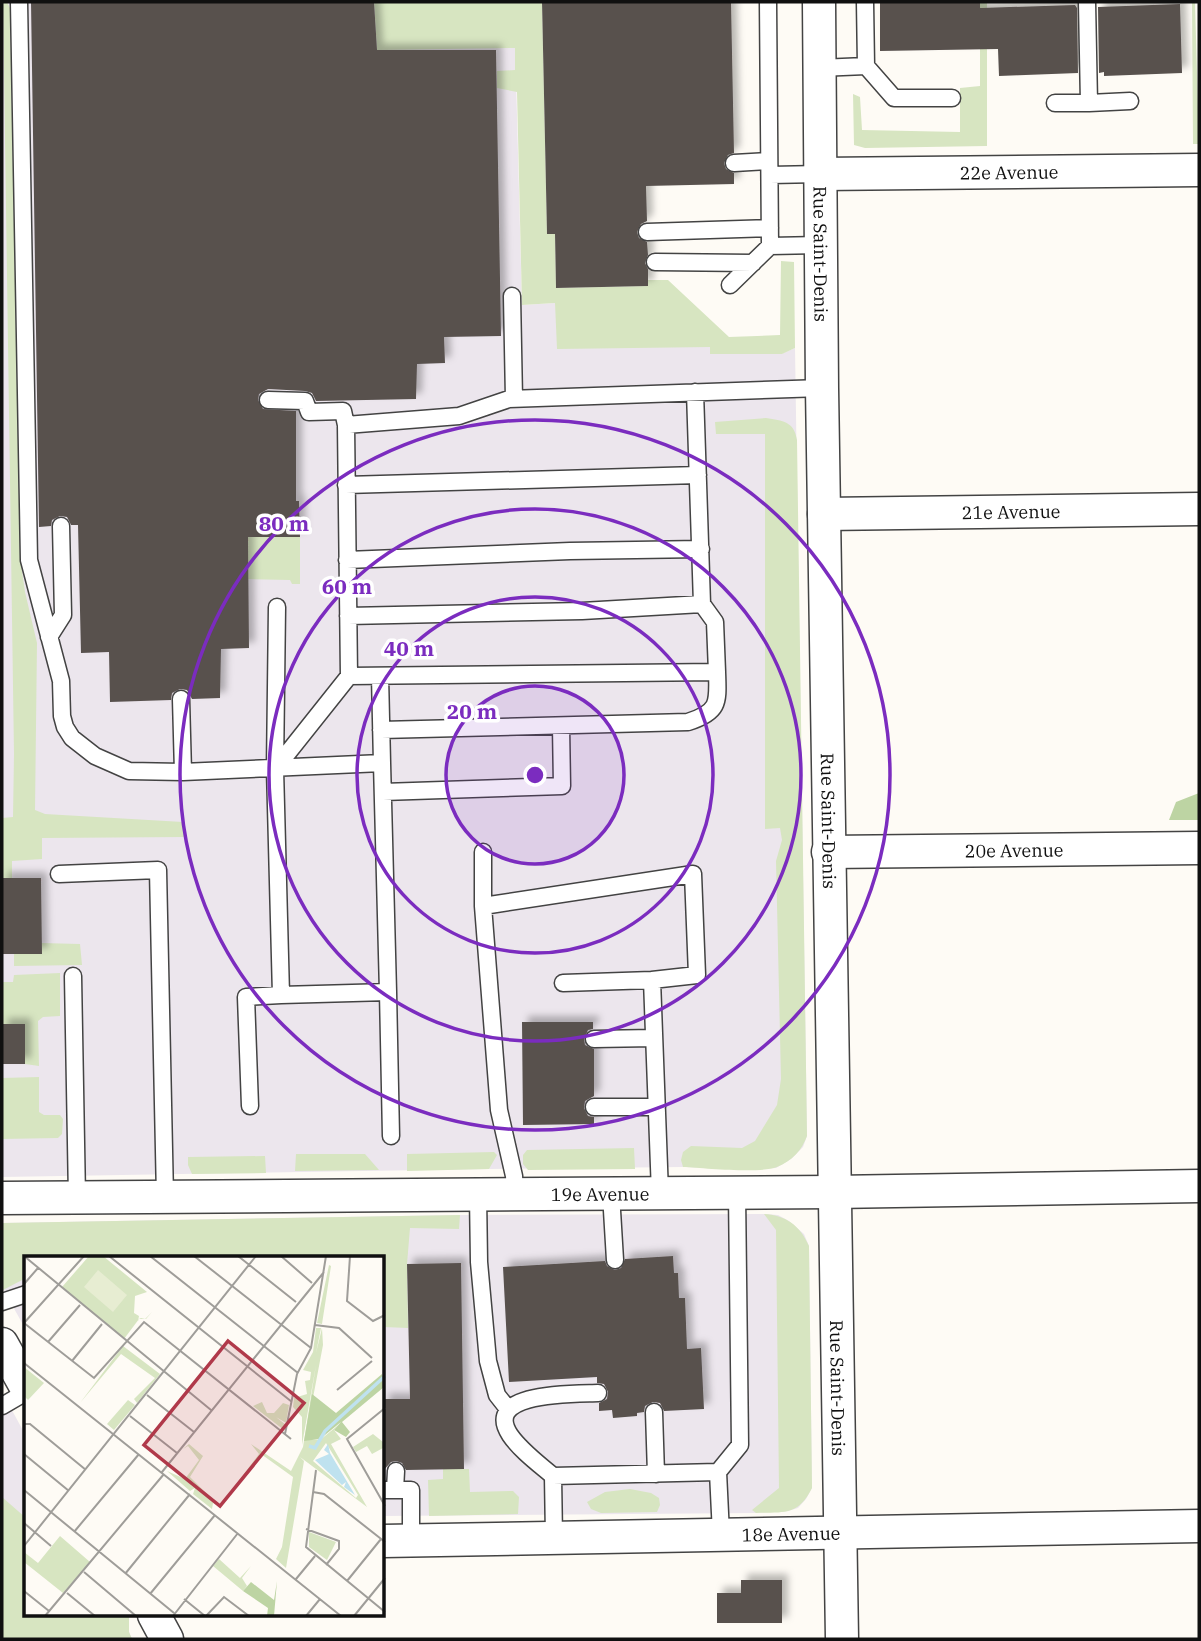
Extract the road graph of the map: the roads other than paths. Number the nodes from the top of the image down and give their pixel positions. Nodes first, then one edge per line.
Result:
1 (19, 2) edge
2 (768, 2) edge
3 (819, 2) edge
4 (865, 2) edge
5 (1087, 2) edge
6 (866, 66) junction
7 (819, 68) junction
8 (952, 97) dead end
9 (1130, 101) dead end
10 (1055, 103) dead end
11 (1089, 103) junction
12 (734, 163) dead end
13 (770, 168) junction
14 (1199, 170) edge
15 (820, 174) junction
16 (770, 228) junction
17 (647, 233) dead end
18 (820, 245) junction
19 (770, 246) junction
20 (655, 262) dead end
21 (753, 263) junction
22 (730, 285) dead end
23 (512, 296) dead end
24 (822, 388) junction
25 (695, 392) junction
26 (514, 399) junction
27 (268, 400) dead end
28 (346, 425) junction
29 (698, 475) junction
30 (346, 485) junction
31 (1199, 509) edge
32 (824, 514) junction
33 (61, 526) dead end
34 (701, 550) junction
35 (347, 560) junction
36 (702, 604) junction
37 (277, 607) dead end
38 (348, 616) junction
39 (49, 637) junction
40 (717, 672) junction
41 (349, 676) junction
42 (380, 676) junction
43 (181, 699) dead end
44 (561, 726) junction
45 (381, 730) junction
46 (382, 763) junction
47 (275, 769) junction
48 (183, 772) junction
49 (383, 792) junction
50 (1199, 848) edge
51 (483, 852) dead end
52 (828, 852) junction
53 (59, 874) dead end
54 (484, 906) junction
55 (74, 976) dead end
56 (652, 980) junction
57 (563, 982) dead end
58 (388, 992) junction
59 (281, 995) junction
60 (654, 1038) junction
61 (594, 1039) dead end
62 (250, 1106) dead end
63 (594, 1107) dead end
64 (657, 1107) junction
65 (391, 1136) dead end
66 (1199, 1186) edge
67 (834, 1192) junction
68 (737, 1193) junction
69 (611, 1194) junction
70 (660, 1194) junction
71 (478, 1195) junction
72 (515, 1195) junction
73 (165, 1197) junction
74 (2, 1198) edge
75 (77, 1198) junction
76 (615, 1260) dead end
77 (24, 1295) edge
78 (2, 1303) edge
79 (2, 1344) edge
80 (24, 1385) edge
81 (24, 1390) edge
82 (598, 1393) dead end
83 (2, 1406) edge
84 (508, 1409) junction
85 (654, 1412) dead end
86 (396, 1471) dead end
87 (718, 1472) junction
88 (656, 1474) junction
89 (554, 1476) junction
90 (389, 1490) edge
91 (1199, 1526) edge
92 (841, 1531) junction
93 (721, 1534) junction
94 (554, 1537) junction
95 (397, 1540) edge
96 (155, 1616) edge
97 (167, 1639) edge
98 (842, 1639) edge

1 - 39 lane
2 - 13 lane
3 - 7 street, Rue Saint-Denis
4 - 6 lane
5 - 11 lane
6 - 7 lane
6 - 8 lane
7 - 15 street, Rue Saint-Denis
9 - 11 lane
10 - 11 lane
12 - 13 lane
13 - 15 lane
13 - 16 lane
14 - 15 street, 22e Avenue
15 - 18 street, Rue Saint-Denis
16 - 17 lane
16 - 19 lane
18 - 19 lane
18 - 24 street, Rue Saint-Denis
19 - 21 lane
20 - 21 lane
21 - 22 lane
23 - 26 lane
24 - 25 lane
24 - 32 street, Rue Saint-Denis
25 - 26 lane
25 - 29 lane
26 - 28 lane
27 - 28 lane
28 - 30 lane
29 - 30 lane
29 - 34 lane
30 - 35 lane
31 - 32 street, 21e Avenue
32 - 52 street, Rue Saint-Denis
33 - 39 lane
34 - 35 lane
34 - 36 lane
35 - 38 lane
36 - 38 lane
36 - 40 lane
37 - 47 lane
38 - 41 lane
39 - 48 lane
40 - 42 lane
40 - 44 lane
41 - 42 lane
41 - 47 lane
42 - 45 lane
43 - 48 lane
44 - 45 lane
44 - 49 lane
45 - 46 lane
46 - 47 lane
46 - 49 lane
47 - 48 lane
47 - 59 lane
49 - 58 lane
50 - 52 street, 20e Avenue
51 - 54 lane
52 - 67 street, Rue Saint-Denis
53 - 73 lane
54 - 56 lane
54 - 72 lane
55 - 75 lane
56 - 57 lane
56 - 60 lane
58 - 59 lane
58 - 65 lane
59 - 62 lane
60 - 61 lane
60 - 64 lane
63 - 64 lane
64 - 70 lane
66 - 67 street, 19e Avenue
67 - 68 street, 19e Avenue
67 - 92 street, Rue Saint-Denis
68 - 70 street, 19e Avenue
68 - 87 lane
69 - 70 street, 19e Avenue
69 - 72 street, 19e Avenue
69 - 76 lane
71 - 72 street, 19e Avenue
71 - 73 street, 19e Avenue
71 - 84 lane
73 - 75 street, 19e Avenue
74 - 75 street, 19e Avenue
77 - 78 lane
79 - 80 street
81 - 83 lane
82 - 84 lane
84 - 89 lane
85 - 88 lane
86 - 90 lane
87 - 88 lane
87 - 93 lane
88 - 89 lane
89 - 94 lane
90 - 95 lane
91 - 92 street, 18e Avenue
92 - 93 street, 18e Avenue
92 - 98 street, Rue Saint-Denis
93 - 94 street, 18e Avenue
94 - 95 street, 18e Avenue
96 - 97 street

